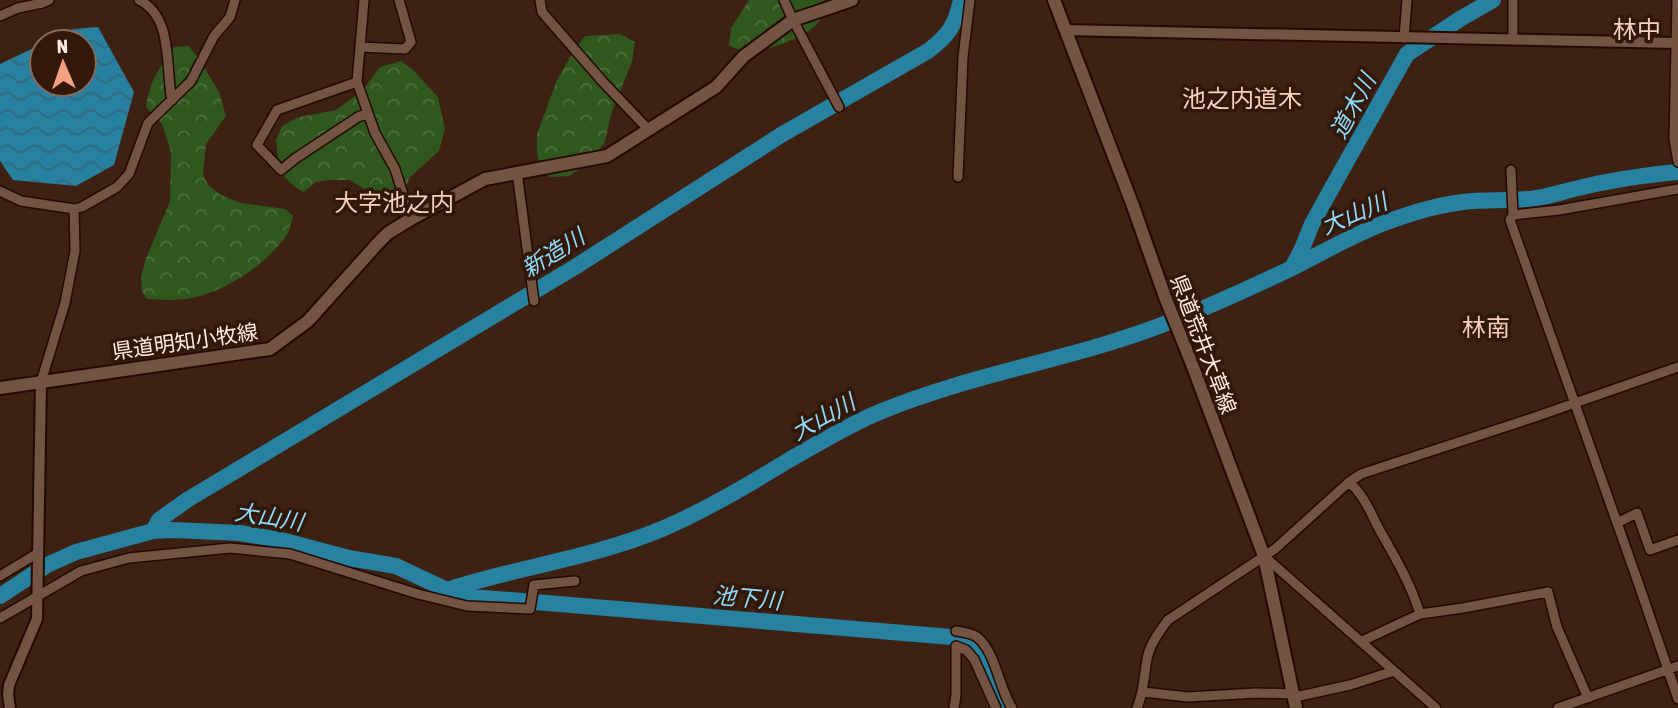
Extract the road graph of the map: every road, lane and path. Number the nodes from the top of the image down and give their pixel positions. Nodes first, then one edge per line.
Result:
1 (49, 0) edge
2 (139, 0) edge
3 (235, 0) edge
4 (364, 0) edge
5 (399, 0) edge
6 (540, 0) edge
7 (784, 0) edge
8 (852, 0) edge
9 (970, 0) edge
10 (1054, 0) edge
11 (1407, 0) edge
12 (1513, 0) edge
13 (1677, 0) edge
14 (0, 16) edge
15 (793, 20) junction
16 (1065, 30) junction
17 (1409, 38) junction
18 (1513, 39) junction
19 (1677, 43) edge
20 (361, 47) junction
21 (357, 82) junction
22 (172, 100) junction
23 (839, 107) dead end
24 (368, 113) junction
25 (648, 130) junction
26 (1678, 162) edge
27 (1511, 170) dead end
28 (517, 172) junction
29 (958, 177) dead end
30 (1678, 189) edge
31 (0, 191) edge
32 (74, 209) junction
33 (1512, 213) junction
34 (411, 219) junction
35 (534, 301) dead end
36 (1678, 367) edge
37 (41, 382) junction
38 (0, 388) edge
39 (1574, 402) junction
40 (1349, 482) junction
41 (1617, 523) junction
42 (1678, 540) edge
43 (38, 553) junction
44 (1264, 556) junction
45 (0, 576) edge
46 (575, 581) dead end
47 (38, 595) junction
48 (1420, 614) junction
49 (0, 618) edge
50 (956, 631) dead end
51 (1362, 641) junction
52 (1678, 666) edge
53 (1668, 669) junction
54 (1394, 671) junction
55 (1143, 692) junction
56 (1588, 698) junction
57 (1678, 699) edge
58 (1295, 700) edge
59 (10, 708) edge
60 (954, 708) edge
61 (996, 708) edge
62 (1012, 708) edge
63 (1137, 708) edge
64 (1436, 708) edge
65 (1558, 708) edge

1 - 14 street
2 - 22 street
3 - 22 street
4 - 20 street
5 - 20 street
6 - 25 street
7 - 15 street
8 - 15 main road, 県道明知小牧線
9 - 29 street
10 - 16 main road, 県道荒井大草線
11 - 17 street
12 - 18 street
13 - 19 street
15 - 23 street
15 - 25 main road, 県道明知小牧線
16 - 17 street
16 - 44 main road, 県道荒井大草線
17 - 18 street
18 - 19 street
19 - 26 street
20 - 21 street
21 - 24 street
21 - 24 street
22 - 32 street
24 - 34 street
25 - 28 main road, 県道明知小牧線
27 - 33 street
28 - 34 main road, 県道明知小牧線
28 - 35 street
30 - 33 street
31 - 32 street
32 - 37 street
33 - 39 street
34 - 37 main road, 県道明知小牧線
36 - 39 street
37 - 38 main road, 県道明知小牧線
37 - 43 street
39 - 40 street
39 - 41 street
40 - 44 street
40 - 48 street
41 - 42 street
41 - 53 street
43 - 45 street
43 - 47 street
44 - 51 street
44 - 55 street
44 - 58 main road, 県道荒井大草線
46 - 47 street
47 - 49 street
47 - 59 street
48 - 51 street
48 - 56 street
50 - 62 street
51 - 54 street
52 - 53 street
53 - 56 street
53 - 57 street
54 - 58 street
54 - 64 street
55 - 58 street
55 - 63 street
56 - 65 street
60 - 61 street

